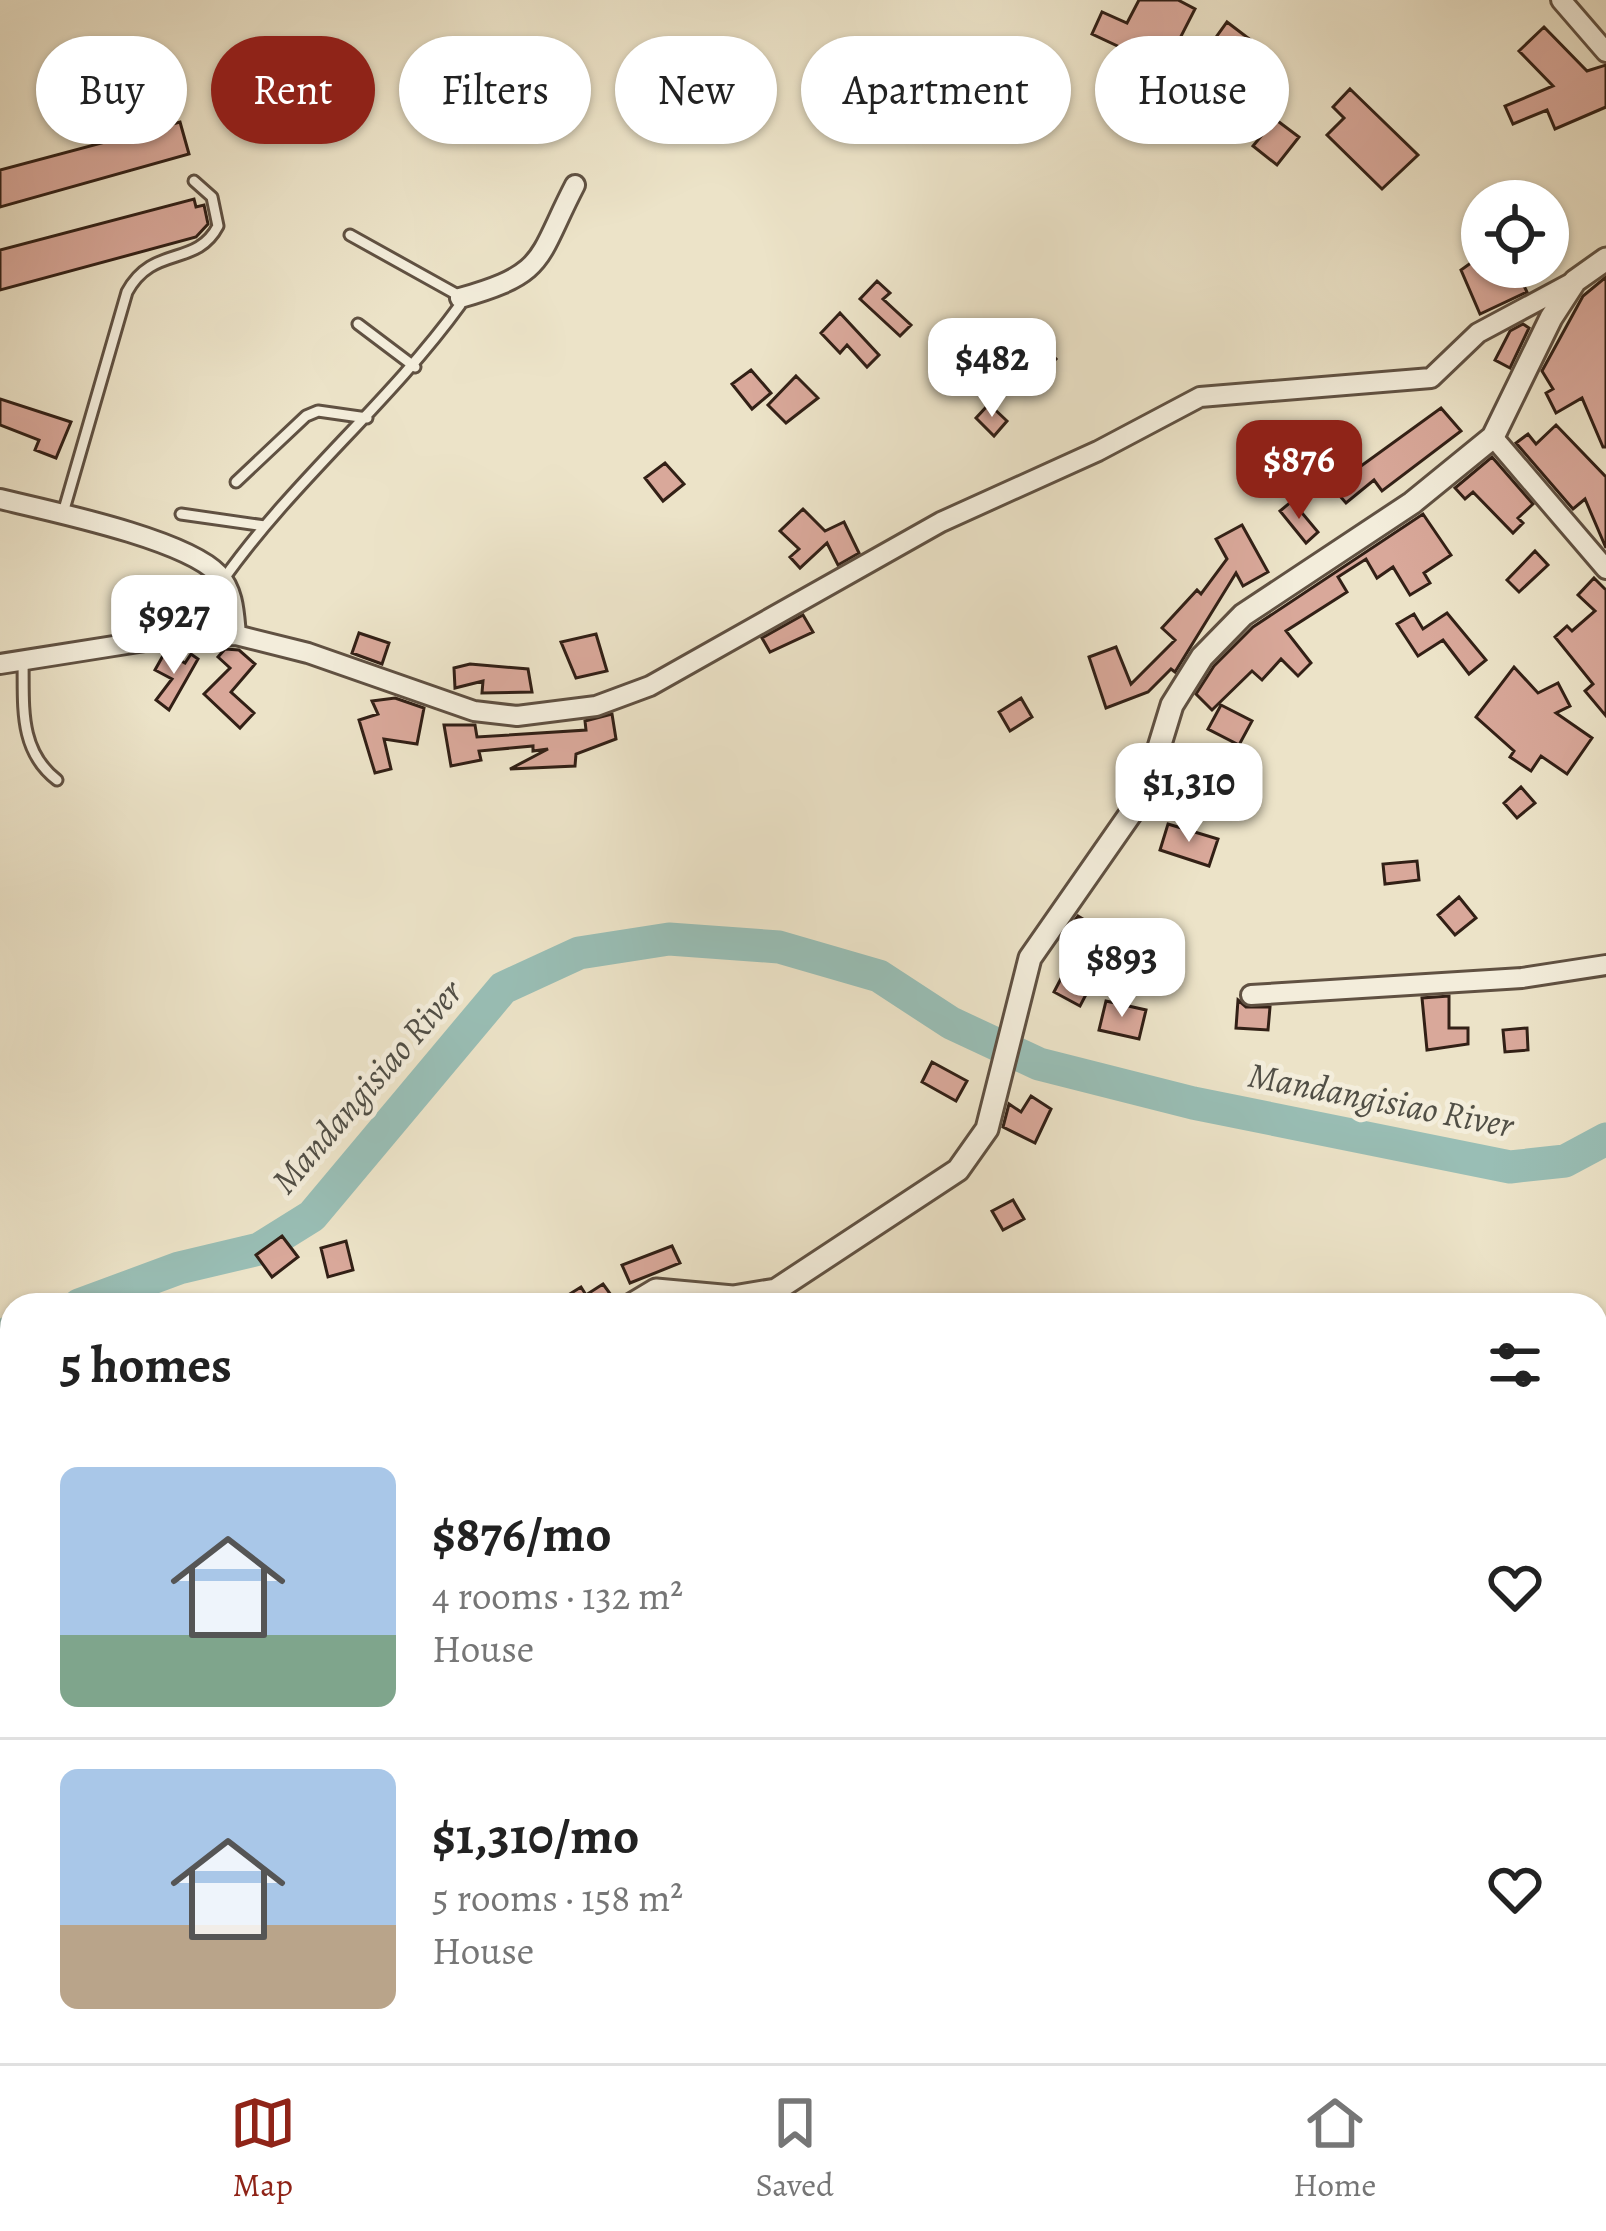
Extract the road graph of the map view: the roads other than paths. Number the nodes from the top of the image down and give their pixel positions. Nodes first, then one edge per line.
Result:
1 (1561, 0) edge
2 (1606, 52) edge
3 (194, 181) dead end
4 (575, 185) dead end
5 (350, 235) dead end
6 (1606, 259) edge
7 (1575, 281) junction
8 (460, 298) junction
9 (358, 324) dead end
10 (415, 367) junction
11 (367, 418) junction
12 (1493, 437) junction
13 (236, 482) dead end
14 (0, 499) edge
15 (62, 514) junction
16 (181, 514) dead end
17 (266, 526) junction
18 (1606, 569) edge
19 (223, 580) junction
20 (236, 635) junction
21 (22, 660) junction
22 (0, 664) edge
23 (57, 780) dead end
24 (1606, 965) edge
25 (1251, 995) dead end
26 (651, 1293) edge
27 (689, 1293) edge
28 (762, 1293) edge

1 - 2 street
3 - 15 lane
4 - 8 street
5 - 8 lane
6 - 7 street
7 - 12 street
7 - 20 street
8 - 10 lane
9 - 10 lane
10 - 11 lane
11 - 13 lane
11 - 17 lane
12 - 18 street
12 - 28 street
14 - 15 street
15 - 19 street
16 - 17 lane
17 - 19 lane
19 - 20 street
20 - 21 street
21 - 22 street
21 - 23 lane
24 - 25 street
26 - 27 street

